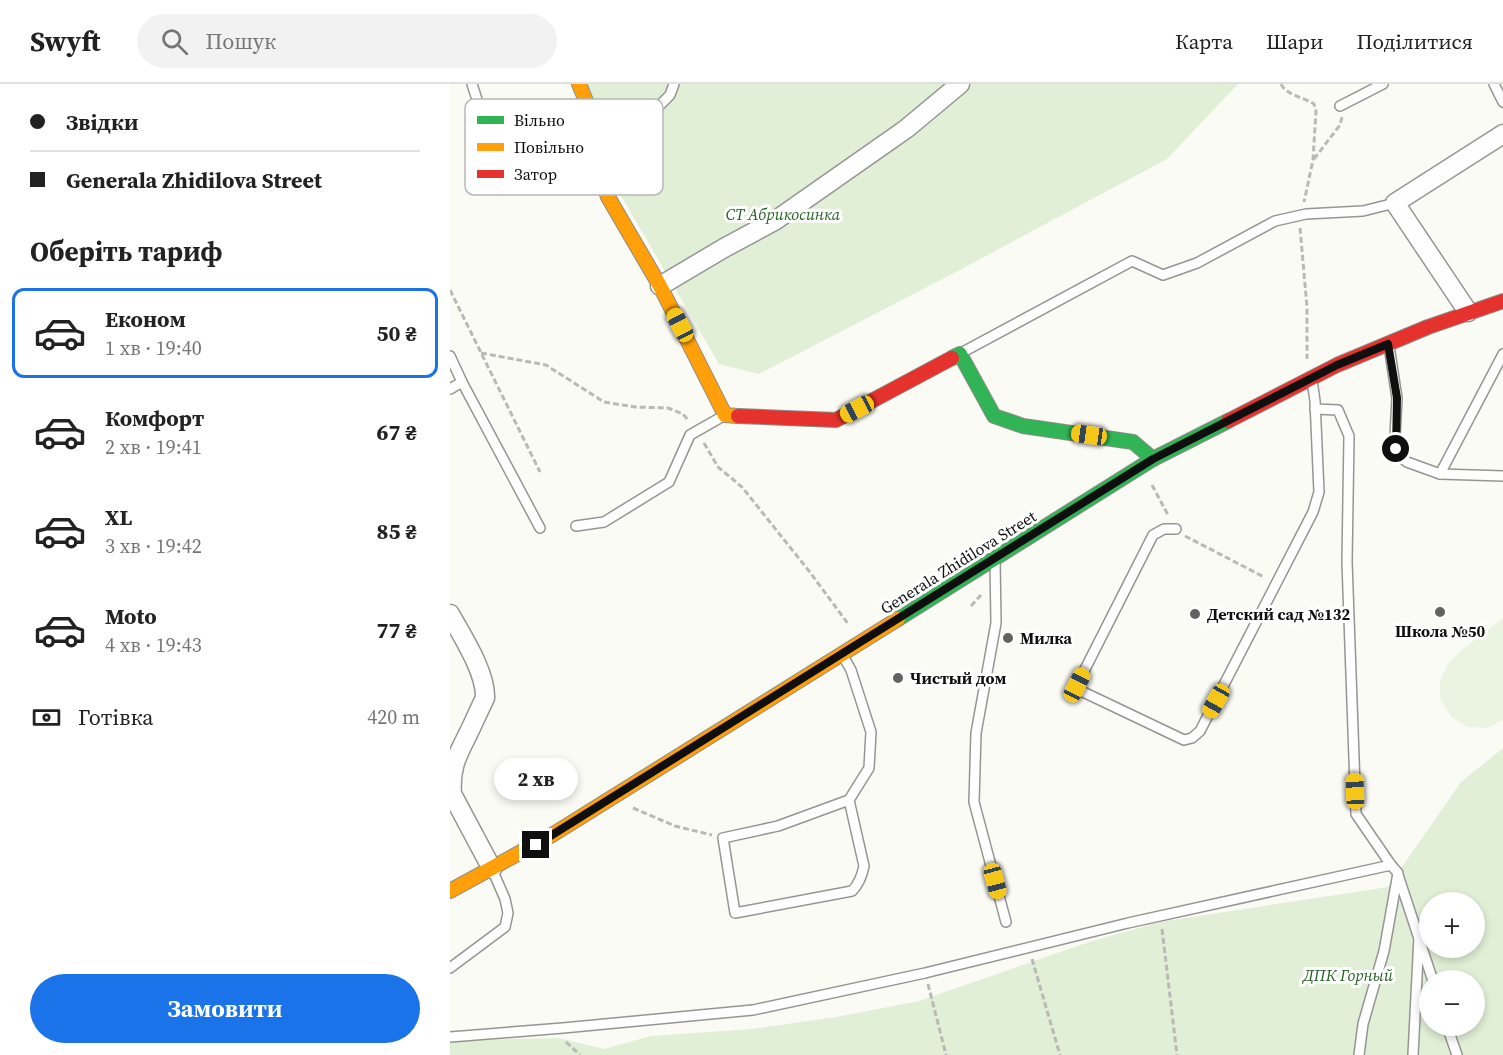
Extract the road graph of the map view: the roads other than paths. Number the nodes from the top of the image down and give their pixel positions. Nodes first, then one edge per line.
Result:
1 (471, 84) edge
2 (579, 84) edge
3 (674, 84) edge
4 (960, 84) edge
5 (1383, 84) edge
6 (1494, 84) edge
7 (476, 99) edge
8 (585, 99) edge
9 (1503, 102) edge
10 (663, 103) edge
11 (1341, 106) road end
12 (1503, 134) edge
13 (607, 195) edge
14 (1395, 203) junction
15 (660, 286) junction
16 (1503, 301) edge
17 (1468, 312) junction
18 (1388, 344) junction
19 (960, 354) junction
20 (1503, 354) edge
21 (450, 356) edge
22 (1312, 378) junction
23 (462, 382) junction
24 (450, 389) edge
25 (1315, 409) junction
26 (724, 415) junction
27 (1153, 459) junction
28 (1440, 474) junction
29 (1503, 476) edge
30 (576, 526) dead end
31 (540, 528) dead end
32 (1176, 529) road end
33 (995, 558) junction
34 (450, 614) edge
35 (842, 654) junction
36 (849, 800) junction
37 (1391, 865) junction
38 (492, 869) junction
39 (1398, 873) junction
40 (450, 891) edge
41 (1006, 922) dead end
42 (1419, 937) joint
43 (450, 968) edge
44 (1450, 1036) edge
45 (450, 1037) edge
46 (1359, 1055) edge
47 (1413, 1055) edge
48 (1456, 1055) edge

1 - 7 lane
2 - 8 main road
3 - 10 lane
4 - 15 street
5 - 11 lane
6 - 9 lane
12 - 14 street
13 - 15 main road
14 - 17 street
14 - 19 lane
15 - 26 main road
16 - 17 main road, Generala Zhidilova Street
17 - 18 main road, Generala Zhidilova Street
18 - 22 main road, Generala Zhidilova Street
18 - 28 lane
19 - 26 main road
19 - 27 main road
20 - 28 lane
21 - 23 lane
22 - 25 lane
22 - 27 main road, Generala Zhidilova Street
23 - 24 lane
23 - 31 lane
25 - 32 lane
25 - 37 lane
26 - 30 lane
27 - 33 main road, Generala Zhidilova Street
28 - 29 lane
33 - 35 main road, Generala Zhidilova Street
33 - 41 lane
34 - 38 street
35 - 36 lane
35 - 38 main road, Generala Zhidilova Street
36 - 36 lane
37 - 39 lane
37 - 45 lane
38 - 40 main road, Generala Zhidilova Street
38 - 43 lane
39 - 42 lane
39 - 46 lane
42 - 47 lane
44 - 48 lane

